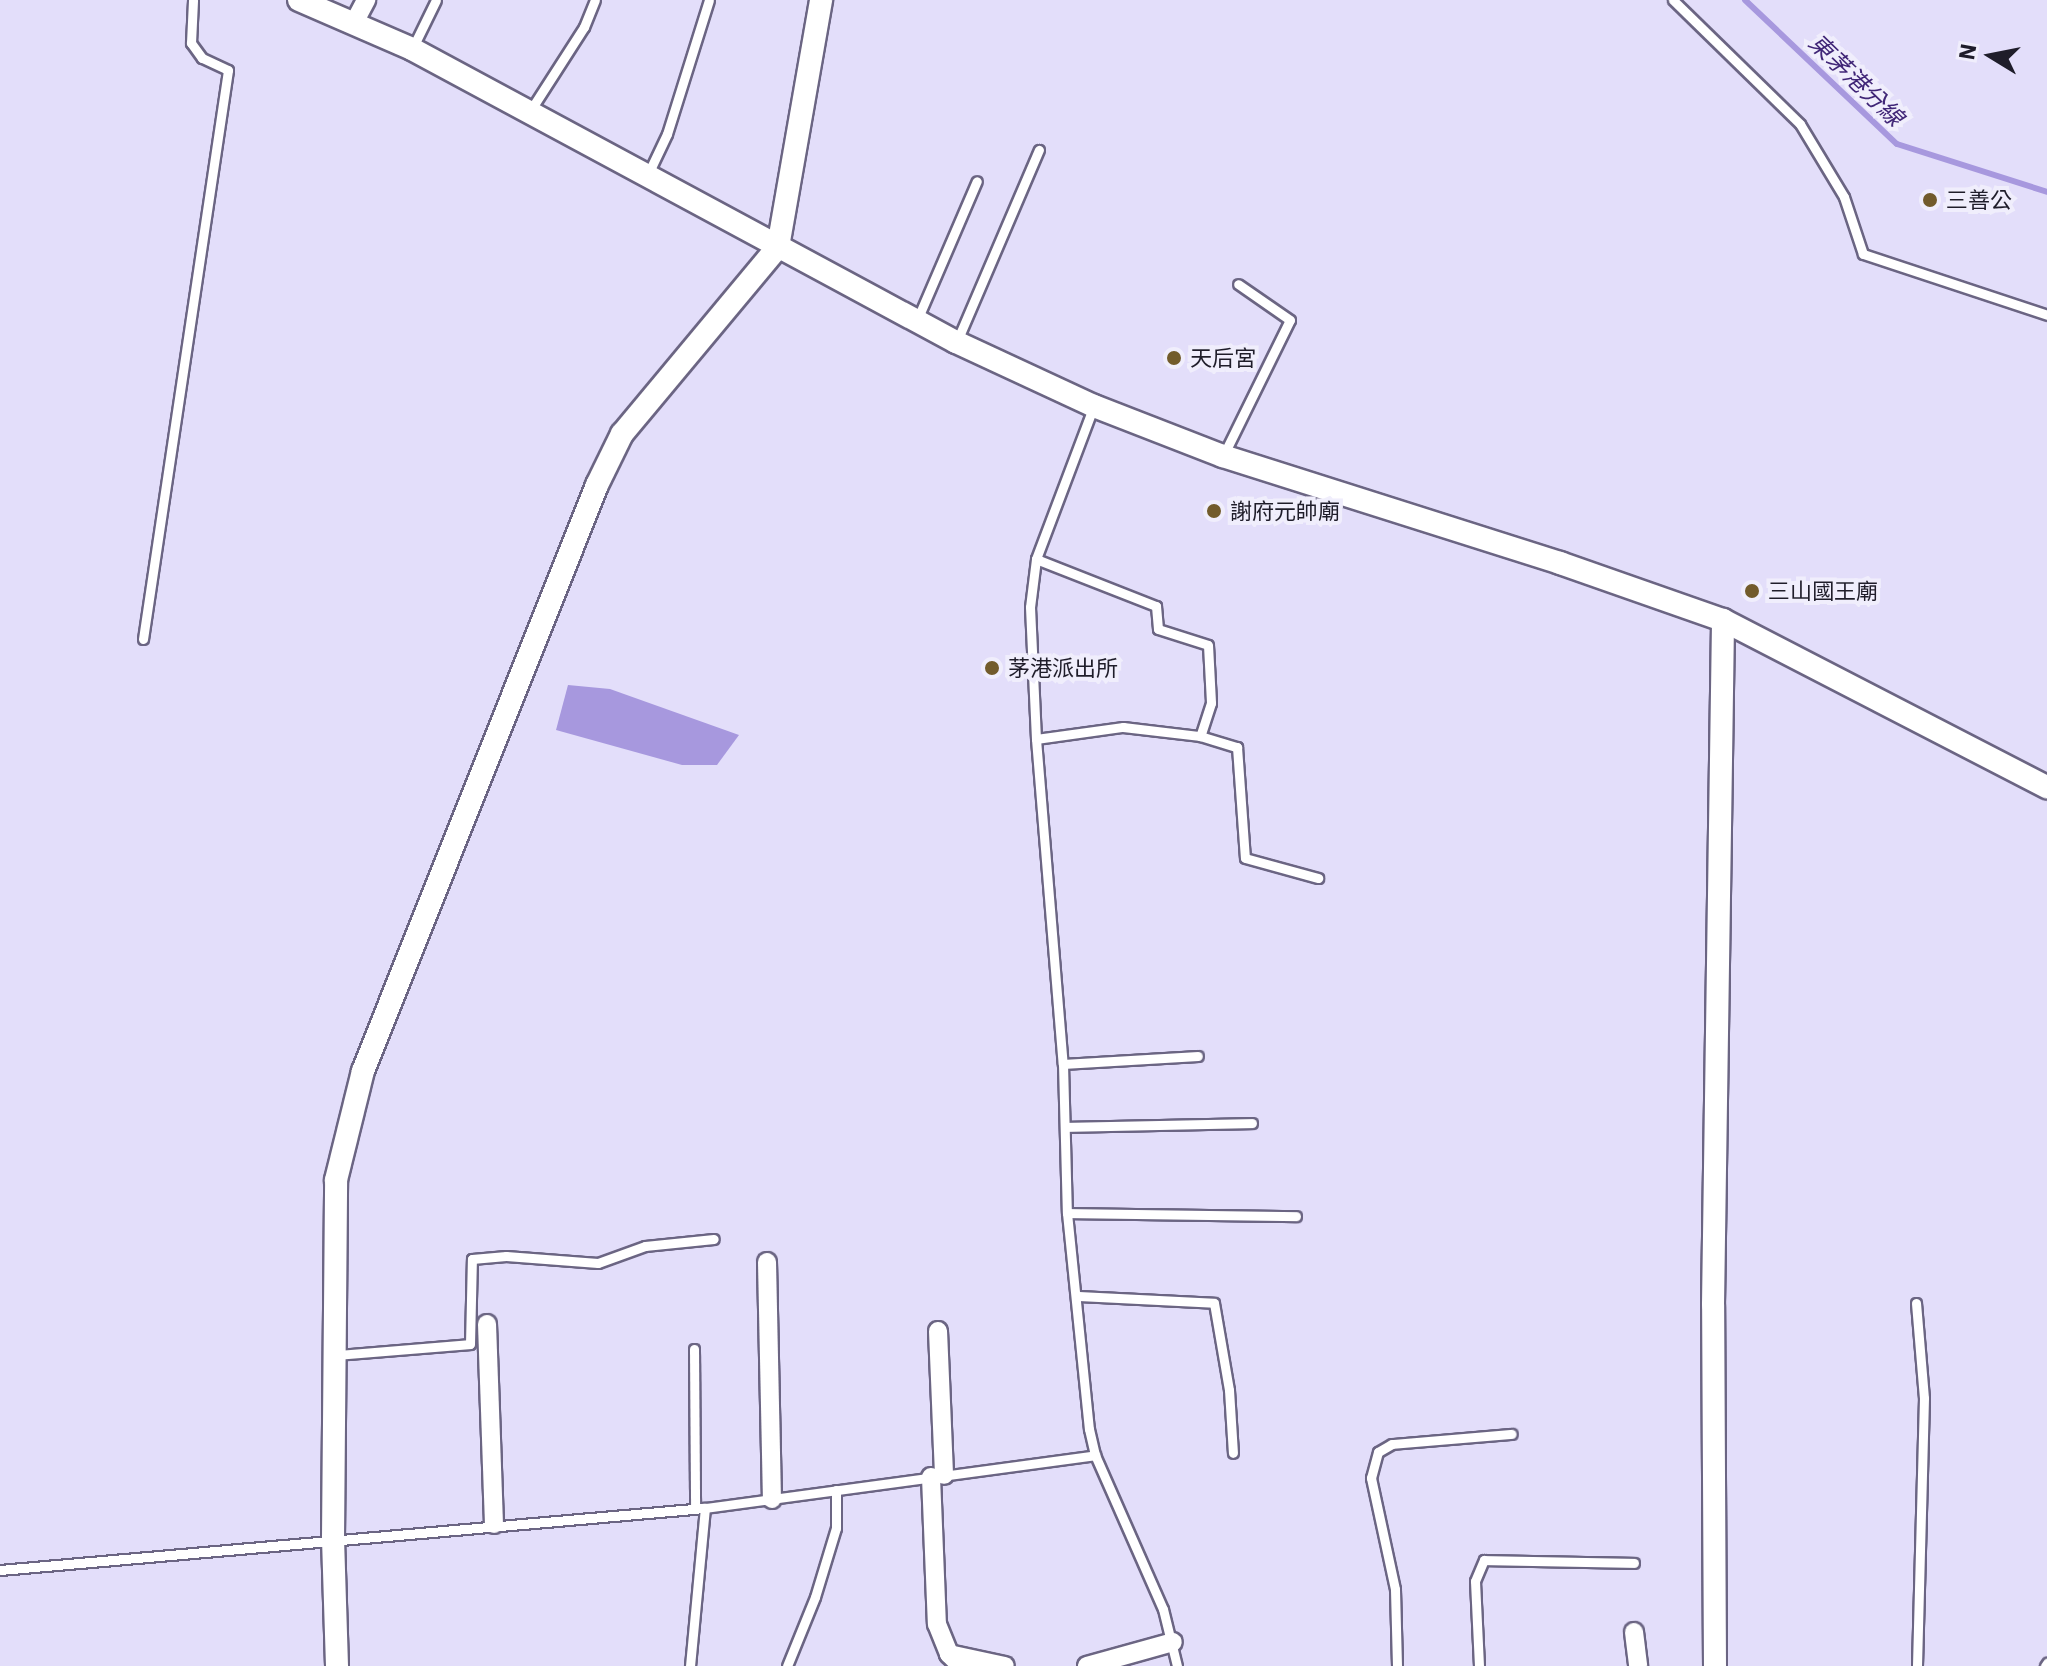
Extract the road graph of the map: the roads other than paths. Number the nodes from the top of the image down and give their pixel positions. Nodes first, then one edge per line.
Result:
1 (193, 0) edge
2 (299, 0) edge
3 (366, 0) edge
4 (436, 0) edge
5 (595, 0) edge
6 (709, 0) edge
7 (821, 0) edge
8 (1673, 0) edge
9 (355, 21) junction
10 (412, 49) junction
11 (530, 111) junction
12 (1039, 150) dead end
13 (647, 177) junction
14 (977, 181) dead end
15 (778, 247) junction
16 (1238, 284) dead end
17 (2047, 315) edge
18 (917, 320) junction
19 (956, 342) junction
20 (1094, 406) junction
21 (1223, 456) junction
22 (1036, 559) junction
23 (1723, 620) junction
24 (143, 639) dead end
25 (1200, 736) junction
26 (1036, 739) junction
27 (2047, 787) edge
28 (1318, 878) dead end
29 (1198, 1056) dead end
30 (1063, 1064) junction
31 (1252, 1123) dead end
32 (1066, 1127) junction
33 (1067, 1213) junction
34 (1296, 1216) dead end
35 (714, 1239) dead end
36 (767, 1262) dead end
37 (1078, 1296) junction
38 (1916, 1303) dead end
39 (487, 1324) dead end
40 (938, 1331) dead end
41 (694, 1349) dead end
42 (333, 1355) junction
43 (1512, 1434) dead end
44 (1233, 1453) dead end
45 (1095, 1455) junction
46 (938, 1476) junction
47 (836, 1490) junction
48 (772, 1499) junction
49 (700, 1508) junction
50 (494, 1524) junction
51 (333, 1538) junction
52 (1634, 1563) dead end
53 (0, 1570) edge
54 (1634, 1632) dead end
55 (1173, 1642) junction
56 (955, 1660) edge
57 (337, 1666) edge
58 (690, 1666) edge
59 (787, 1666) edge
60 (1005, 1666) edge
61 (1087, 1666) edge
62 (1177, 1666) edge
63 (1397, 1666) edge
64 (1479, 1666) edge
65 (1638, 1666) edge
66 (1715, 1666) edge
67 (1917, 1666) edge

1 - 24 lane
2 - 9 street
3 - 9 street
4 - 10 lane
5 - 11 lane
6 - 13 lane
7 - 15 street
8 - 17 lane
9 - 10 street
10 - 11 street
11 - 13 street
12 - 19 lane
13 - 15 street
14 - 18 lane
15 - 18 street
15 - 42 street
16 - 21 lane
18 - 19 street
19 - 20 street
20 - 21 street
20 - 22 lane
21 - 23 street
22 - 25 lane
22 - 26 lane
23 - 27 street
23 - 66 street
25 - 26 lane
25 - 28 lane
26 - 30 lane
29 - 30 lane
30 - 32 lane
31 - 32 lane
32 - 33 lane
33 - 34 lane
33 - 37 lane
35 - 42 lane
36 - 48 street
37 - 44 lane
37 - 45 lane
38 - 67 lane
39 - 50 street
40 - 46 street
41 - 49 lane
42 - 51 street
43 - 63 lane
45 - 46 lane
45 - 55 lane
46 - 47 lane
46 - 56 street
47 - 48 lane
47 - 59 lane
48 - 49 lane
49 - 50 lane
49 - 58 lane
50 - 51 lane
51 - 53 lane
51 - 57 street
52 - 64 lane
54 - 65 street
55 - 61 street
55 - 62 lane
56 - 60 street

